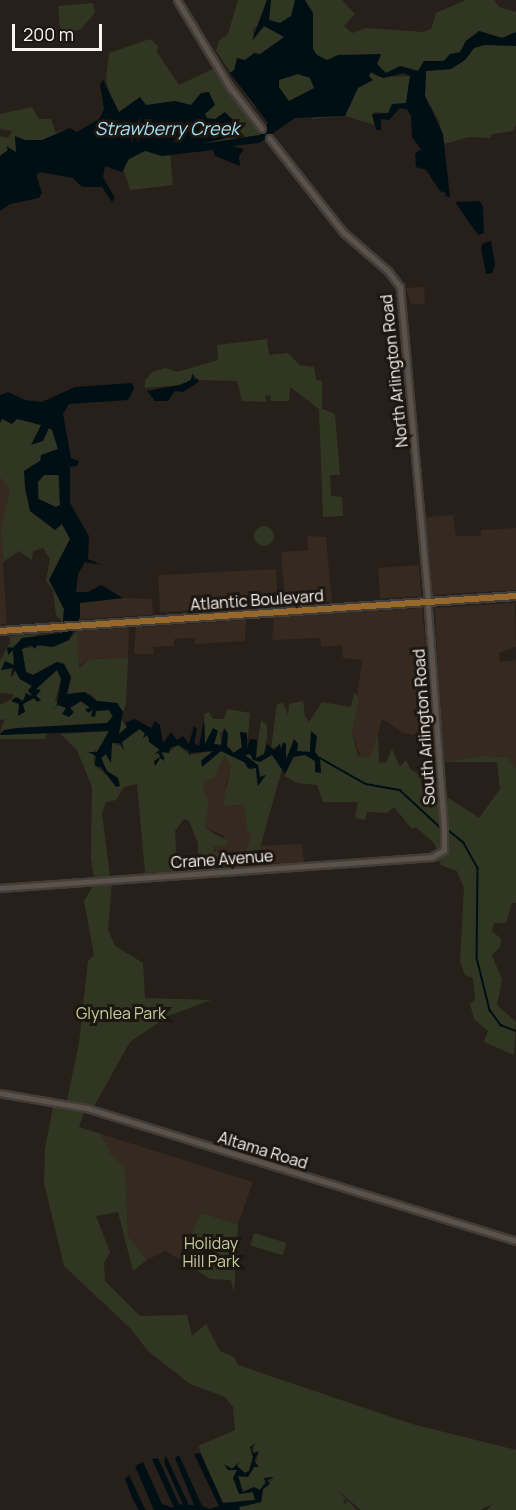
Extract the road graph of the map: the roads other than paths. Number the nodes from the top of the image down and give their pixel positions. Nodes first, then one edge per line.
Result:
1 (177, 0) edge
2 (262, 129) joint
3 (269, 138) joint
4 (516, 596) edge
5 (428, 602) junction
6 (0, 631) edge
7 (430, 634) joint
8 (445, 829) joint
9 (444, 850) joint
10 (0, 888) edge
11 (0, 1093) edge
12 (516, 1241) edge

1 - 2 main road, North Arlington Road
2 - 3 street, North Arlington Road
3 - 5 main road, North Arlington Road
4 - 5 main road, Atlantic Boulevard
5 - 6 main road, Atlantic Boulevard
5 - 7 street, South Arlington Road
7 - 8 main road, South Arlington Road
8 - 9 street, South Arlington Road
9 - 10 street, Crane Avenue
11 - 12 street, Altama Road

